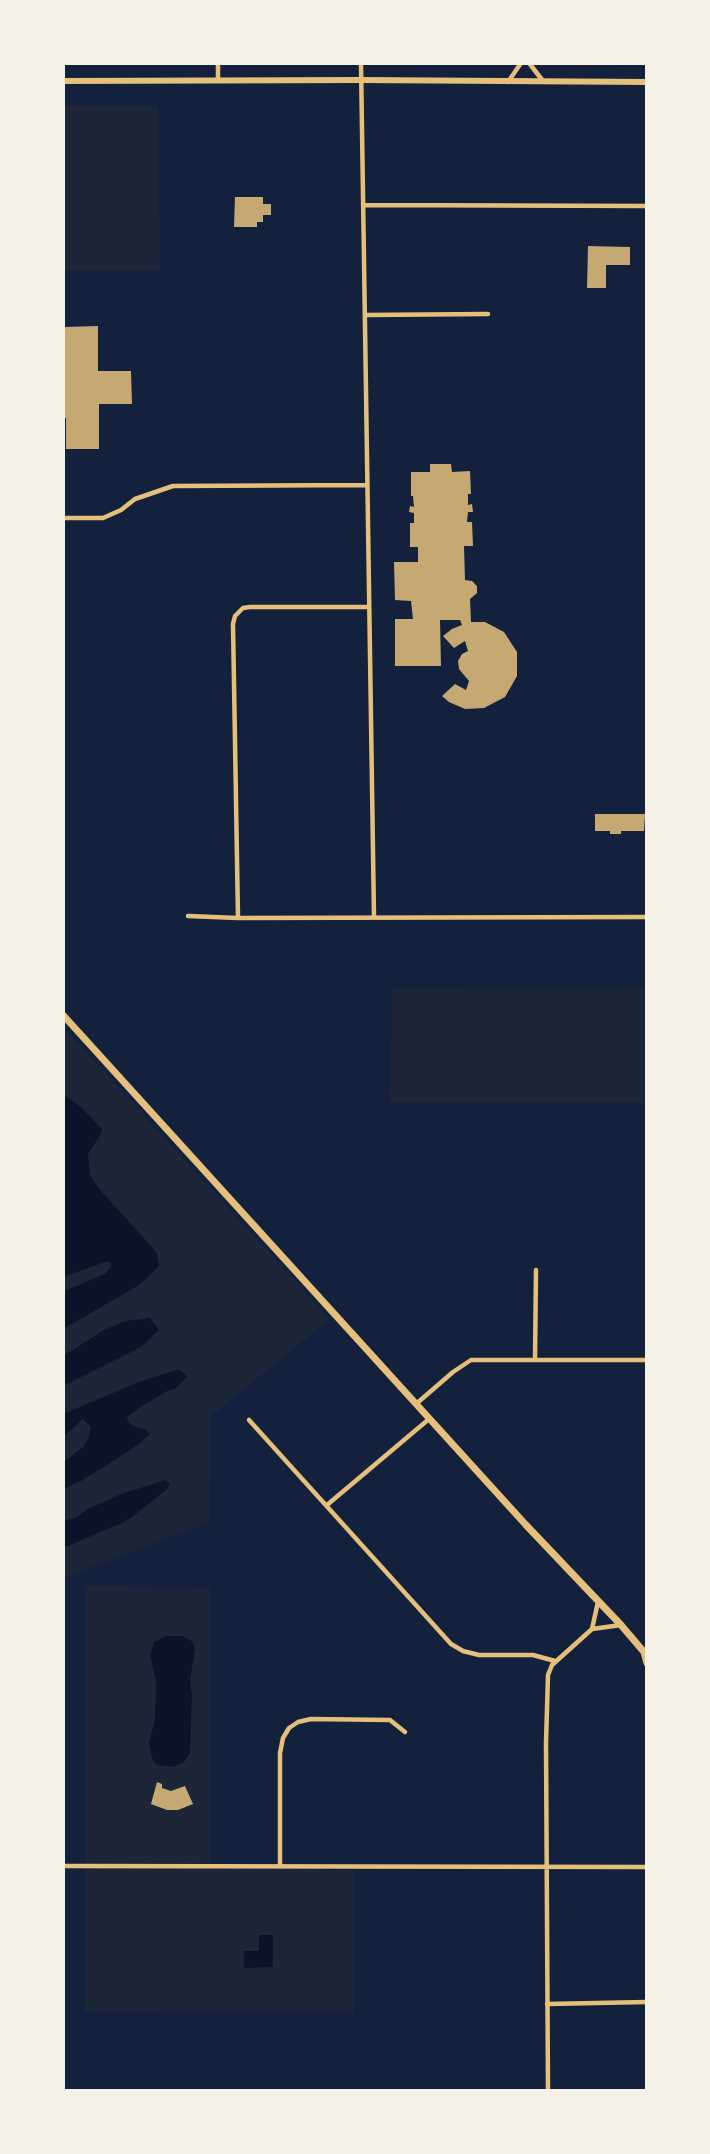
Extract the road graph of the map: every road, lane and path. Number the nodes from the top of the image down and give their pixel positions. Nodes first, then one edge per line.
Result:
1 (218, 63) edge
2 (361, 63) edge
3 (521, 63) edge
4 (529, 63) edge
5 (361, 80) junction
6 (63, 81) edge
7 (218, 81) junction
8 (544, 81) junction
9 (508, 82) junction
10 (647, 82) edge
11 (363, 205) junction
12 (647, 206) edge
13 (488, 314) dead end
14 (365, 315) junction
15 (367, 485) junction
16 (63, 519) edge
17 (368, 607) junction
18 (188, 916) dead end
19 (374, 916) junction
20 (647, 917) edge
21 (238, 918) junction
22 (63, 1015) edge
23 (536, 1270) dead end
24 (535, 1360) junction
25 (647, 1360) edge
26 (416, 1404) junction
27 (429, 1419) junction
28 (249, 1420) dead end
29 (327, 1505) junction
30 (598, 1601) junction
31 (621, 1625) junction
32 (592, 1629) junction
33 (645, 1652) edge
34 (556, 1662) junction
35 (647, 1663) edge
36 (405, 1732) dead end
37 (63, 1866) edge
38 (280, 1866) junction
39 (548, 1867) junction
40 (647, 1867) edge
41 (647, 2001) edge
42 (547, 2004) junction
43 (548, 2091) edge

1 - 7 street
2 - 5 street
3 - 9 street
4 - 8 street
5 - 7 street
5 - 9 street
5 - 11 street
6 - 7 street
8 - 9 street
8 - 10 street
11 - 12 street
11 - 14 street
13 - 14 street
14 - 15 street
15 - 16 street
15 - 17 street
17 - 19 street
17 - 21 street
18 - 21 street
19 - 20 street
19 - 21 street
22 - 26 main road
23 - 24 street
24 - 25 street
24 - 26 street
26 - 27 main road
27 - 29 street
27 - 30 main road
28 - 29 street
29 - 34 street
30 - 31 main road
30 - 32 street
31 - 32 street
31 - 33 main road
32 - 34 street
33 - 35 main road
34 - 39 street
36 - 38 street
37 - 38 street
38 - 39 street
39 - 40 street
39 - 42 street
41 - 42 street
42 - 43 street

